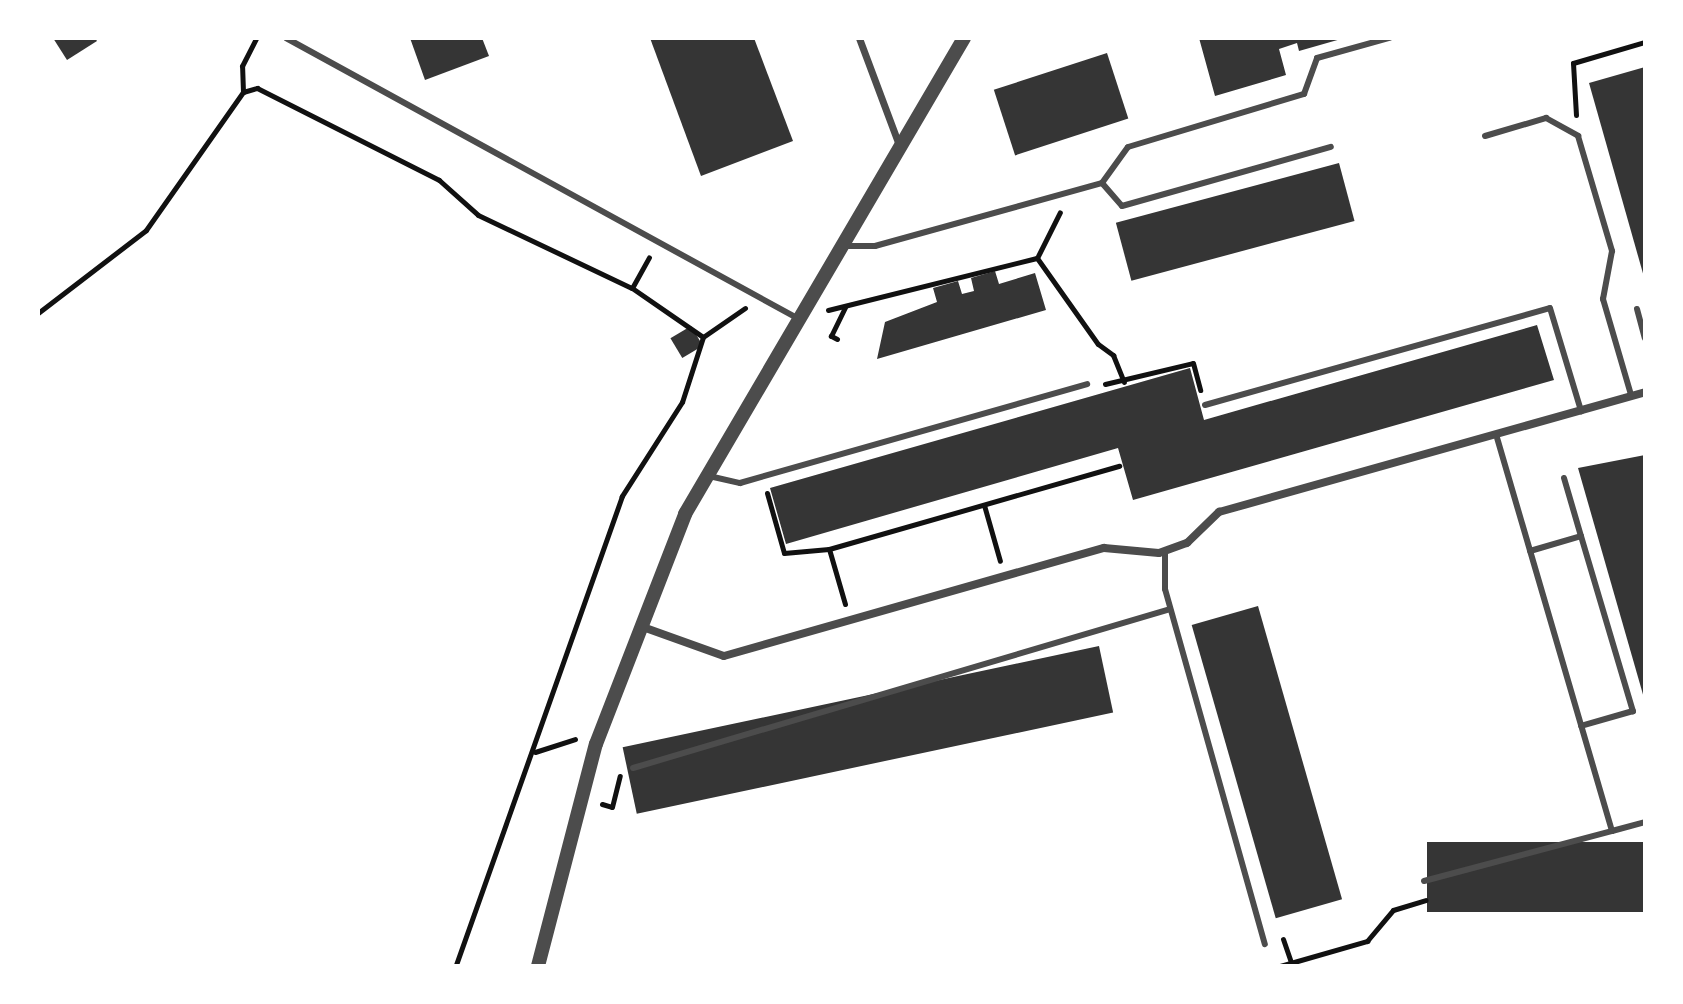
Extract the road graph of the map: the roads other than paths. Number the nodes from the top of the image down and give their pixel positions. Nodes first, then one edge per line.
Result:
1 (286, 38) edge
2 (859, 38) edge
3 (964, 38) edge
4 (1389, 38) edge
5 (1485, 136) dead end
6 (899, 147) junction
7 (1331, 147) dead end
8 (1102, 183) junction
9 (841, 245) junction
10 (1637, 309) dead end
11 (797, 318) junction
12 (1645, 338) edge
13 (1087, 384) dead end
14 (1645, 392) edge
15 (1631, 395) junction
16 (1205, 405) road end
17 (1581, 411) junction
18 (1497, 438) junction
19 (705, 475) junction
20 (1564, 478) dead end
21 (1581, 536) junction
22 (1165, 551) junction
23 (1530, 551) junction
24 (1170, 609) junction
25 (640, 626) junction
26 (1581, 726) junction
27 (633, 768) dead end
28 (1645, 822) edge
29 (1612, 831) junction
30 (1424, 881) road end
31 (1265, 944) dead end
32 (538, 966) edge

1 - 11 lane
2 - 6 street
3 - 6 street
4 - 8 lane
5 - 15 lane
6 - 9 street
7 - 8 lane
8 - 9 lane
9 - 11 street
10 - 12 lane
11 - 19 street
13 - 19 lane
14 - 15 street
15 - 17 street
16 - 17 lane
17 - 18 street
18 - 22 street
18 - 23 lane
19 - 25 street
20 - 21 lane
21 - 23 lane
21 - 26 lane
22 - 24 lane
22 - 25 street
23 - 26 lane
24 - 27 lane
24 - 31 lane
25 - 32 street
26 - 29 lane
28 - 29 lane
29 - 30 lane

